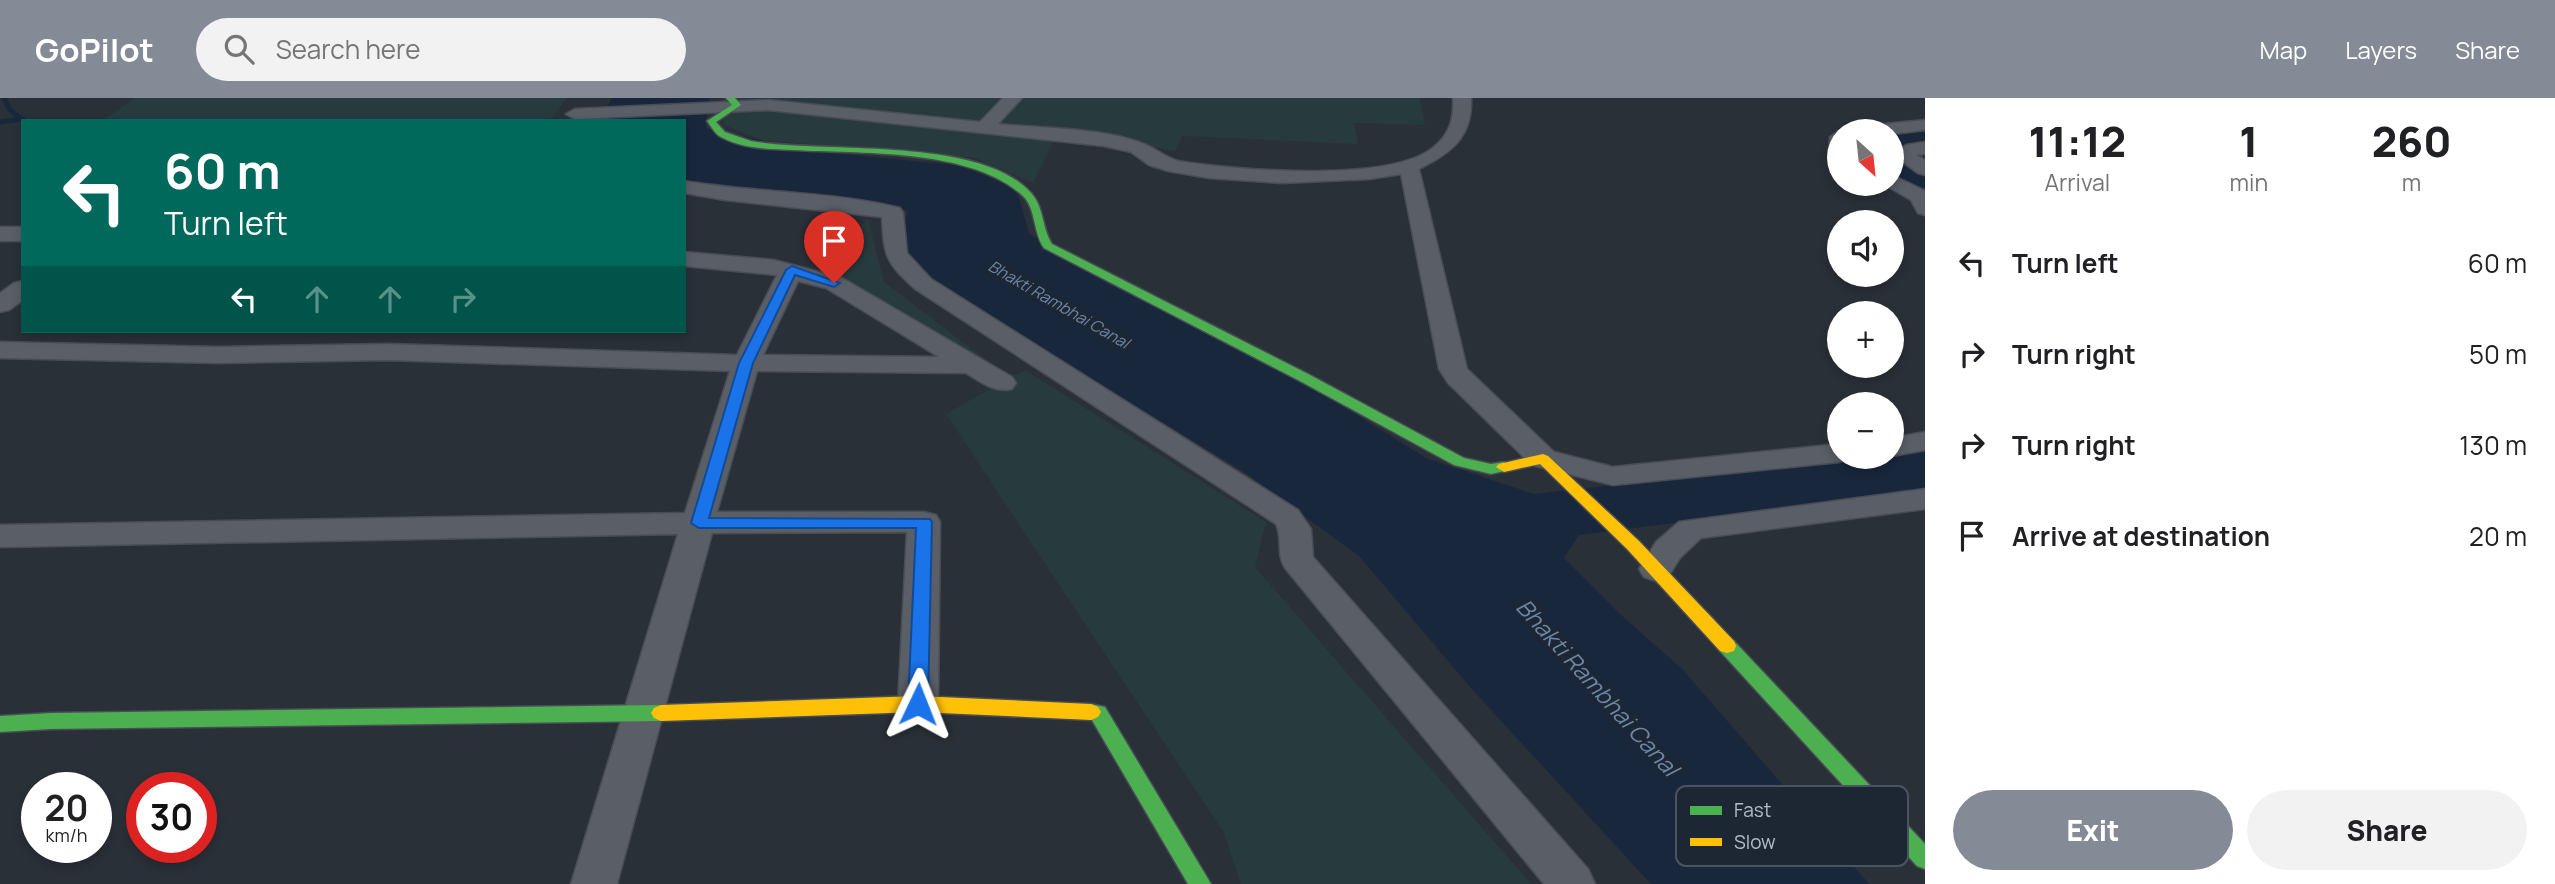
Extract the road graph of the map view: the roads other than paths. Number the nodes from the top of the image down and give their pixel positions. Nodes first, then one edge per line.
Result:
1 (1013, 98) edge
2 (1462, 98) edge
3 (729, 103) edge
4 (579, 111) edge
5 (1925, 125) edge
6 (986, 126) junction
7 (1904, 127) edge
8 (1925, 148) edge
9 (1409, 167) junction
10 (1925, 169) edge
11 (686, 187) edge
12 (1904, 188) edge
13 (1925, 209) edge
14 (0, 234) edge
15 (21, 234) edge
16 (686, 259) edge
17 (792, 270) junction
18 (21, 289) edge
19 (0, 305) edge
20 (0, 350) edge
21 (746, 363) junction
22 (972, 365) junction
23 (1002, 383) dead end
24 (1925, 441) edge
25 (1904, 445) edge
26 (1827, 454) edge
27 (1549, 465) junction
28 (1925, 499) edge
29 (699, 523) junction
30 (0, 536) edge
31 (1656, 569) junction
32 (918, 704) junction
33 (641, 714) junction
34 (0, 724) edge
35 (1857, 786) edge
36 (1908, 841) edge
37 (1925, 859) edge
38 (594, 884) edge
39 (1200, 884) edge
40 (1572, 884) edge

1 - 6 street
2 - 9 street
3 - 4 street
3 - 6 street
3 - 27 street
5 - 7 street
6 - 9 street
8 - 10 street
9 - 27 street
11 - 40 street
12 - 13 street
14 - 15 street
16 - 17 street
17 - 21 street
17 - 22 street
18 - 19 street
20 - 21 street
21 - 22 street
21 - 29 street
22 - 23 street
24 - 25 street
26 - 27 street
27 - 31 street
28 - 31 street
29 - 30 street
29 - 32 street
29 - 33 street
31 - 35 street
32 - 33 street
32 - 39 street
33 - 34 street
33 - 38 street
36 - 37 street

